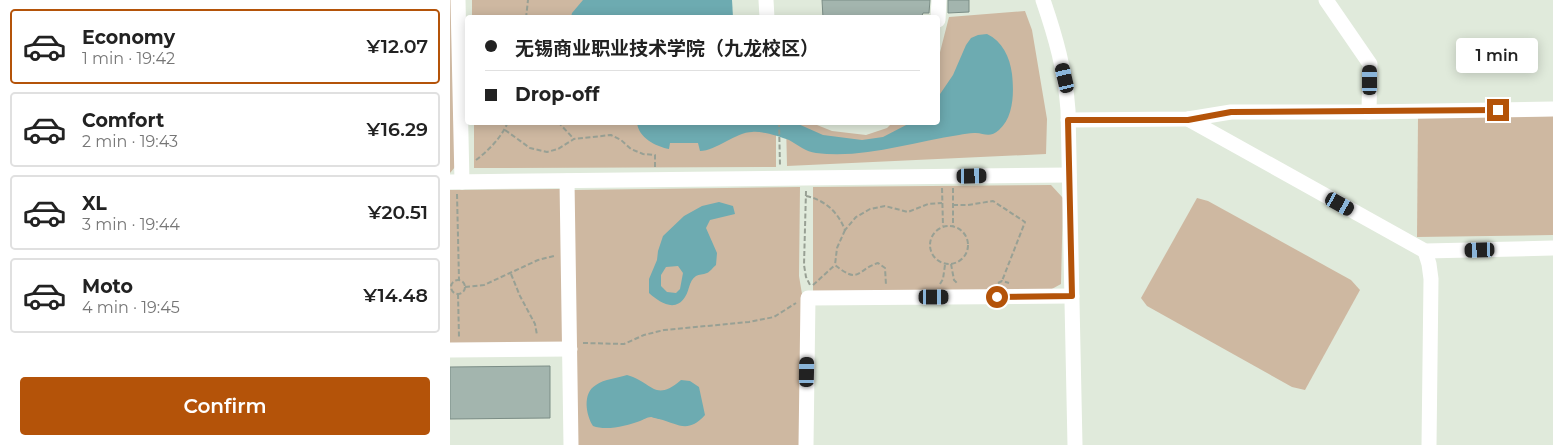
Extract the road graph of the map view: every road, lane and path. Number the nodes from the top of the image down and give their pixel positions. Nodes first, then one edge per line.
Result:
1 (458, 0) edge
2 (528, 0) edge
3 (766, 0) edge
4 (939, 0) edge
5 (1043, 0) edge
6 (1326, 0) edge
7 (526, 15) edge
8 (767, 15) edge
9 (938, 15) edge
10 (1553, 109) edge
11 (1369, 112) junction
12 (1068, 120) junction
13 (1188, 120) junction
14 (507, 125) edge
15 (561, 125) edge
16 (779, 125) edge
17 (505, 130) junction
18 (574, 140) junction
19 (1069, 174) junction
20 (947, 176) junction
21 (780, 178) junction
22 (806, 178) junction
23 (458, 179) edge
24 (655, 179) junction
25 (567, 180) junction
26 (806, 196) junction
27 (942, 203) junction
28 (953, 205) junction
29 (953, 226) junction
30 (943, 227) junction
31 (844, 230) junction
32 (1553, 248) edge
33 (568, 252) junction
34 (1425, 252) junction
35 (945, 264) junction
36 (951, 264) junction
37 (835, 265) junction
38 (511, 274) junction
39 (459, 280) junction
40 (1002, 281) dead end
41 (451, 287) edge
42 (465, 287) junction
43 (458, 294) junction
44 (1072, 296) junction
45 (934, 297) junction
46 (964, 297) junction
47 (808, 298) junction
48 (887, 298) junction
49 (570, 346) junction
50 (538, 349) junction
51 (455, 350) edge
52 (571, 445) edge
53 (806, 445) edge
54 (1075, 445) edge
55 (1429, 445) edge

1 - 23 street
2 - 7 path
3 - 8 street
4 - 9 street
5 - 12 street
6 - 11 street
10 - 11 street
11 - 13 street
12 - 13 street
12 - 19 street
13 - 34 street
14 - 17 path
15 - 18 path
16 - 21 path
17 - 18 path
17 - 23 path
18 - 24 path
19 - 20 street
19 - 44 street
20 - 22 street
20 - 27 path
20 - 28 path
21 - 22 street
21 - 24 street
22 - 26 path
23 - 25 street
23 - 39 path
24 - 25 street
25 - 33 street
26 - 31 path
26 - 37 path
27 - 30 path
27 - 31 path
28 - 29 path
28 - 40 path
29 - 30 path
29 - 36 path
30 - 35 path
31 - 37 path
32 - 34 street
33 - 38 path
33 - 49 street
34 - 55 street
35 - 36 path
35 - 45 path
36 - 46 path
37 - 48 path
38 - 42 path
38 - 50 path
39 - 41 path
39 - 42 path
41 - 43 path
42 - 43 path
43 - 51 path
44 - 46 street
44 - 54 street
45 - 46 street
45 - 48 street
47 - 48 street
47 - 49 path
47 - 53 street
49 - 50 street
49 - 52 street
50 - 51 street

